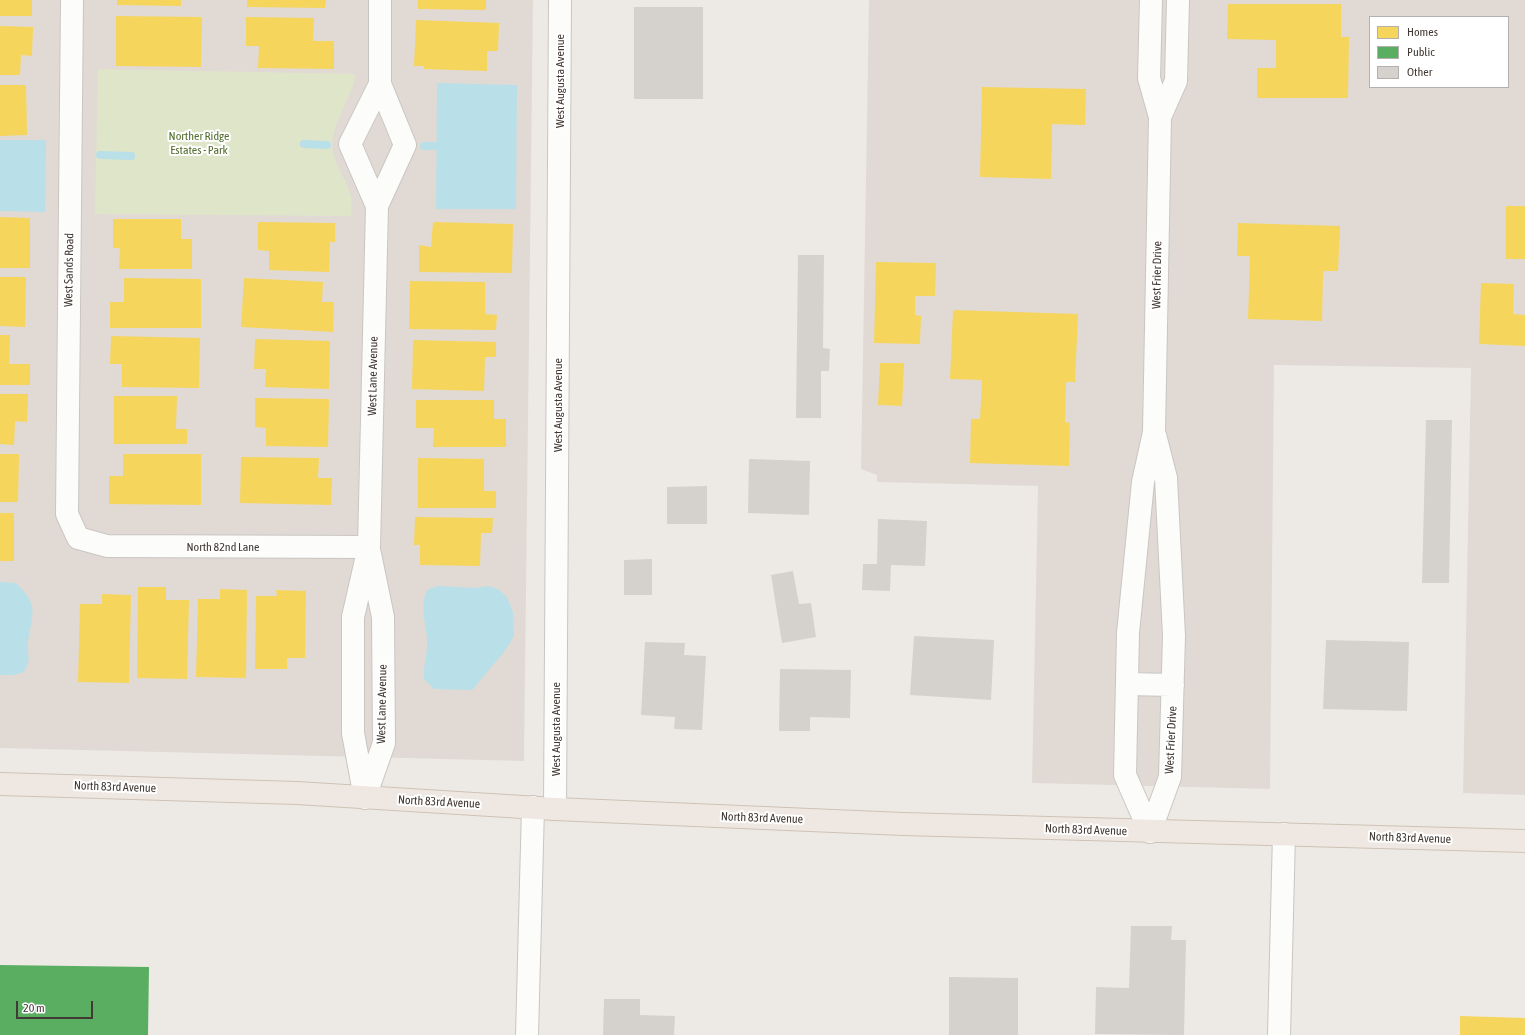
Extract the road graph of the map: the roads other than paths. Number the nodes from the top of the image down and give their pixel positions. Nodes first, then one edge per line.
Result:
1 (72, 0) edge
2 (380, 0) edge
3 (560, 0) edge
4 (1151, 0) edge
5 (1178, 0) edge
6 (380, 84) junction
7 (1160, 117) junction
8 (377, 206) junction
9 (1154, 432) junction
10 (78, 538) joint
11 (369, 547) junction
12 (383, 643) junction
13 (353, 644) junction
14 (1127, 684) junction
15 (1173, 685) junction
16 (0, 784) edge
17 (365, 798) junction
18 (533, 807) junction
19 (555, 809) junction
20 (1150, 832) junction
21 (1284, 834) junction
22 (1525, 841) edge
23 (527, 1035) edge
24 (1279, 1035) edge

1 - 10 street, West Sands Road
2 - 6 street, West Lane Avenue
3 - 19 street, West Augusta Avenue
4 - 7 street, West Frier Drive
5 - 7 street, West Frier Drive
6 - 8 street, West Lane Avenue
6 - 8 street, West Lane Avenue
7 - 9 street, West Frier Drive
8 - 11 street, West Lane Avenue
9 - 14 street, West Frier Drive
9 - 15 street, West Frier Drive
10 - 11 street, North 82nd Lane
11 - 12 street, West Lane Avenue
11 - 13 street, West Lane Avenue
12 - 13 street
12 - 17 street, West Lane Avenue
13 - 17 street, West Lane Avenue
14 - 15 street
14 - 20 street, West Frier Drive
15 - 20 street, West Frier Drive
16 - 17 main road, North 83rd Avenue
17 - 18 main road, North 83rd Avenue
18 - 19 main road, North 83rd Avenue
18 - 23 street
19 - 20 main road, North 83rd Avenue
20 - 21 main road, North 83rd Avenue
21 - 22 main road, North 83rd Avenue
21 - 24 street

